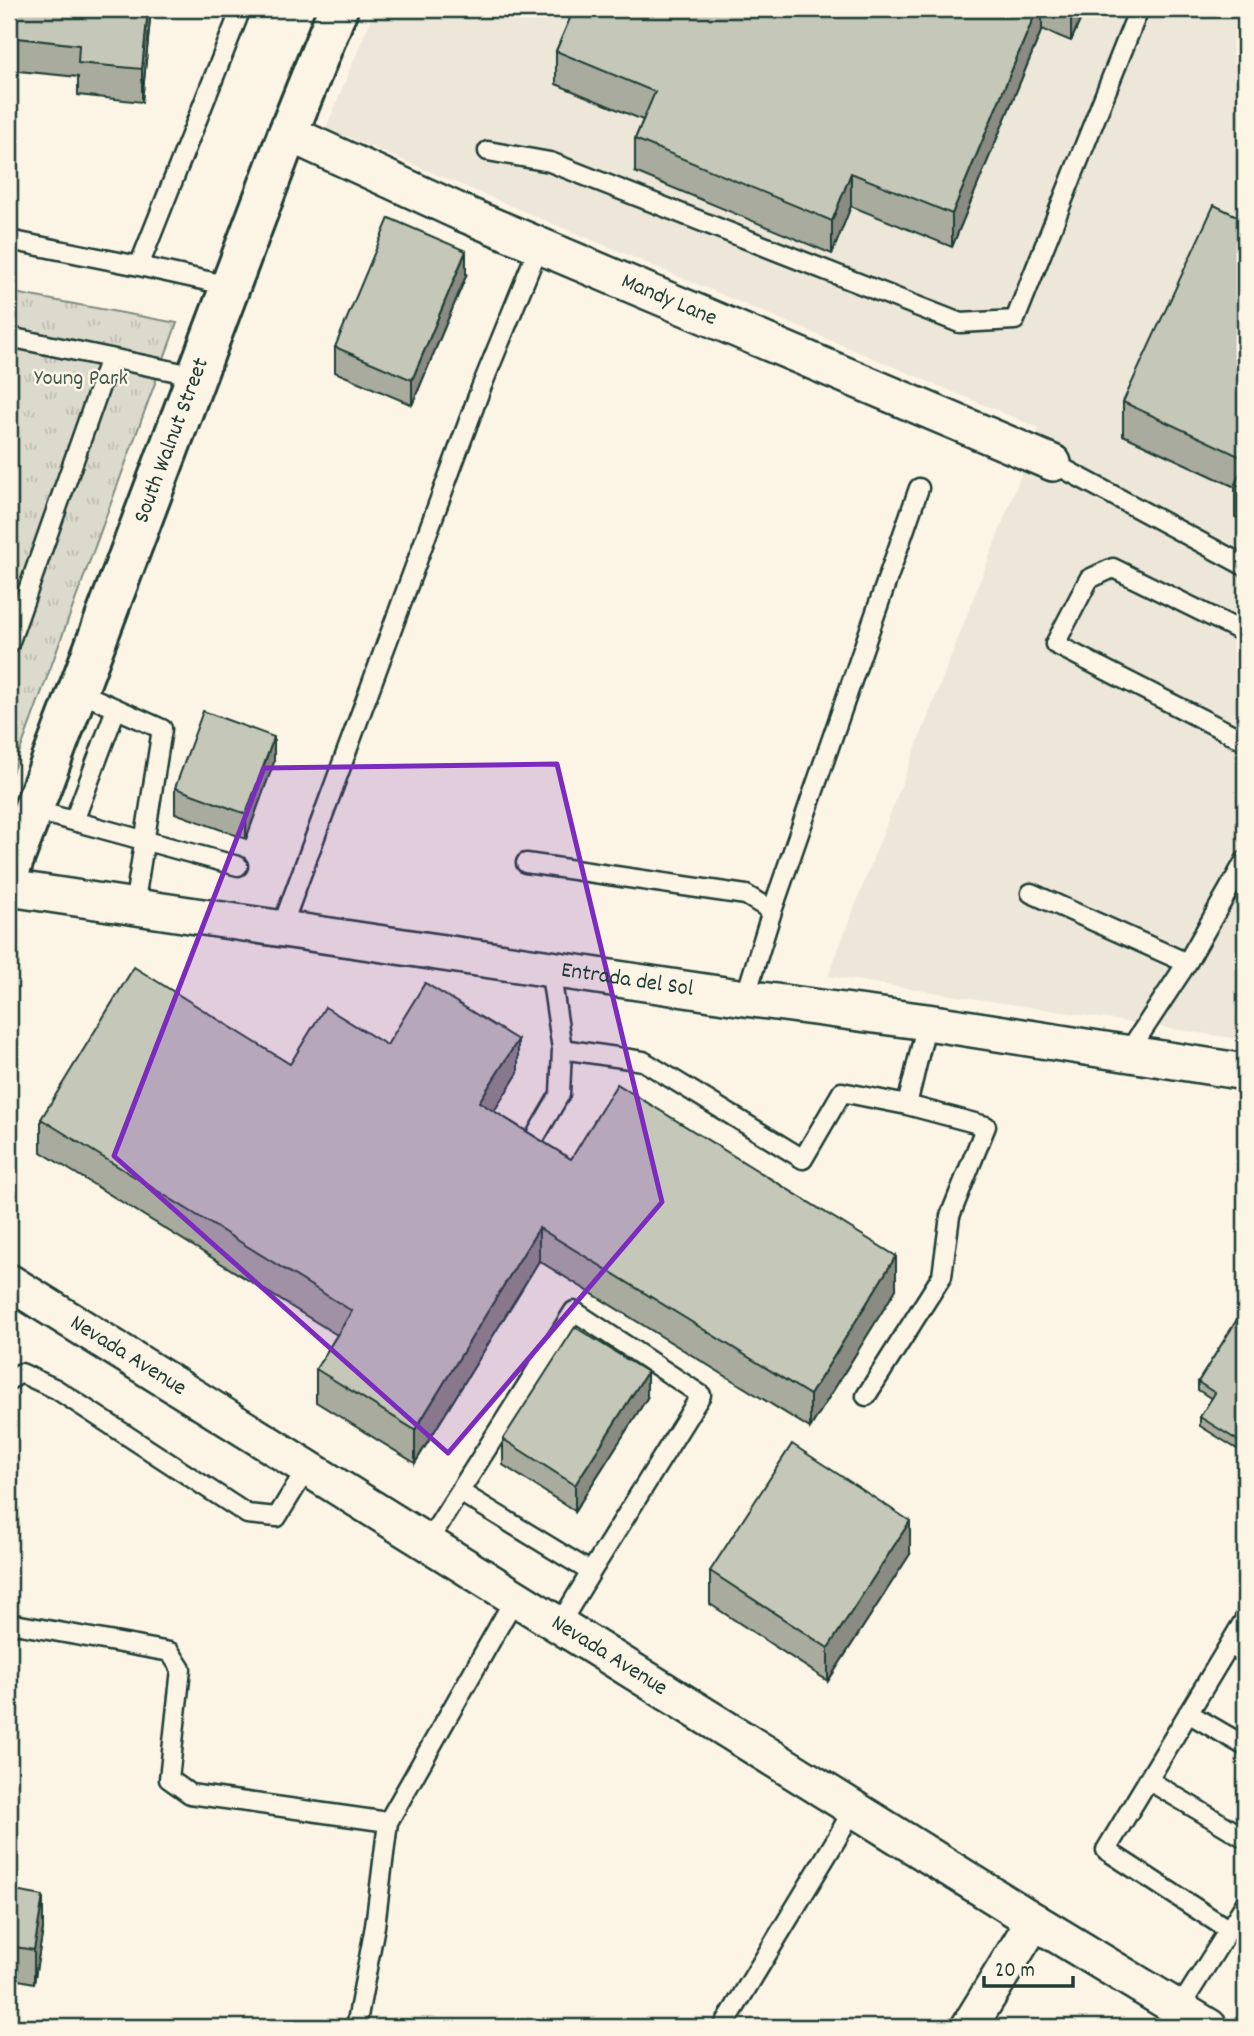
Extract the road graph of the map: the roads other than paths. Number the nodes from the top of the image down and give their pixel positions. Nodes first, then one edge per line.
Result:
1 (241, 9) edge
2 (338, 9) edge
3 (1139, 9) edge
4 (288, 133) junction
5 (488, 151) dead end
6 (9, 240) edge
7 (539, 246) junction
8 (139, 267) junction
9 (230, 286) junction
10 (9, 337) edge
11 (110, 358) junction
12 (197, 376) junction
13 (1053, 463) joint
14 (919, 488) dead end
15 (1245, 566) edge
16 (1245, 633) edge
17 (9, 644) edge
18 (78, 691) junction
19 (116, 709) junction
20 (1245, 741) edge
21 (74, 821) junction
22 (145, 841) junction
23 (18, 842) edge
24 (1245, 862) edge
25 (526, 863) dead end
26 (238, 866) dead end
27 (9, 888) edge
28 (1031, 893) dead end
29 (134, 907) junction
30 (772, 911) junction
31 (281, 929) junction
32 (1187, 963) junction
33 (550, 968) junction
34 (745, 998) junction
35 (927, 1022) junction
36 (562, 1049) junction
37 (1127, 1054) junction
38 (1245, 1072) edge
39 (907, 1105) junction
40 (535, 1138) edge
41 (9, 1282) edge
42 (9, 1380) edge
43 (866, 1396) dead end
44 (307, 1468) junction
45 (460, 1492) junction
46 (427, 1543) junction
47 (591, 1572) junction
48 (515, 1598) junction
49 (1245, 1619) edge
50 (9, 1623) edge
51 (559, 1625) junction
52 (1238, 1650) edge
53 (1188, 1713) junction
54 (1245, 1746) edge
55 (1148, 1780) junction
56 (853, 1809) junction
57 (388, 1822) junction
58 (1245, 1838) edge
59 (1245, 1904) edge
60 (1034, 1922) junction
61 (1229, 1930) junction
62 (1179, 2009) junction
63 (356, 2027) edge
64 (723, 2027) edge
65 (969, 2027) edge
66 (1209, 2027) edge

1 - 8 lane
2 - 4 street, South Walnut Street
3 - 5 lane
4 - 7 street, Mandy Lane
4 - 9 street, South Walnut Street
6 - 8 lane
7 - 13 street, Mandy Lane
7 - 31 lane
8 - 9 lane
9 - 12 street, South Walnut Street
10 - 11 lane
11 - 12 lane
11 - 17 lane
12 - 18 street, South Walnut Street
13 - 15 lane
14 - 30 lane
16 - 20 lane
18 - 19 lane
18 - 23 street, South Walnut Street
19 - 21 lane
19 - 22 lane
21 - 22 lane
21 - 23 lane
22 - 26 lane
22 - 29 lane
24 - 32 lane
25 - 30 lane
27 - 29 street, Entrada del Sol
28 - 32 lane
29 - 31 street, Entrada del Sol
30 - 34 lane
31 - 33 street, Entrada del Sol
32 - 37 lane
33 - 34 street, Entrada del Sol
33 - 36 lane
34 - 35 street, Entrada del Sol
35 - 37 street, Entrada del Sol
35 - 39 lane
36 - 39 lane
36 - 40 lane
37 - 38 street, Entrada del Sol
39 - 43 lane
41 - 44 street, Nevada Avenue
42 - 44 lane
44 - 46 street, Nevada Avenue
45 - 46 lane
45 - 47 lane
45 - 47 lane
46 - 48 street, Nevada Avenue
47 - 51 lane
48 - 51 street, Nevada Avenue
48 - 57 lane
49 - 52 lane
50 - 57 lane
51 - 56 street, Nevada Avenue
52 - 53 lane
53 - 54 lane
53 - 55 lane
55 - 58 lane
55 - 61 lane
56 - 60 street, Nevada Avenue
56 - 64 lane
57 - 63 lane
59 - 61 lane
60 - 62 street, Nevada Avenue
60 - 65 street
61 - 62 lane
62 - 66 street, Nevada Avenue

